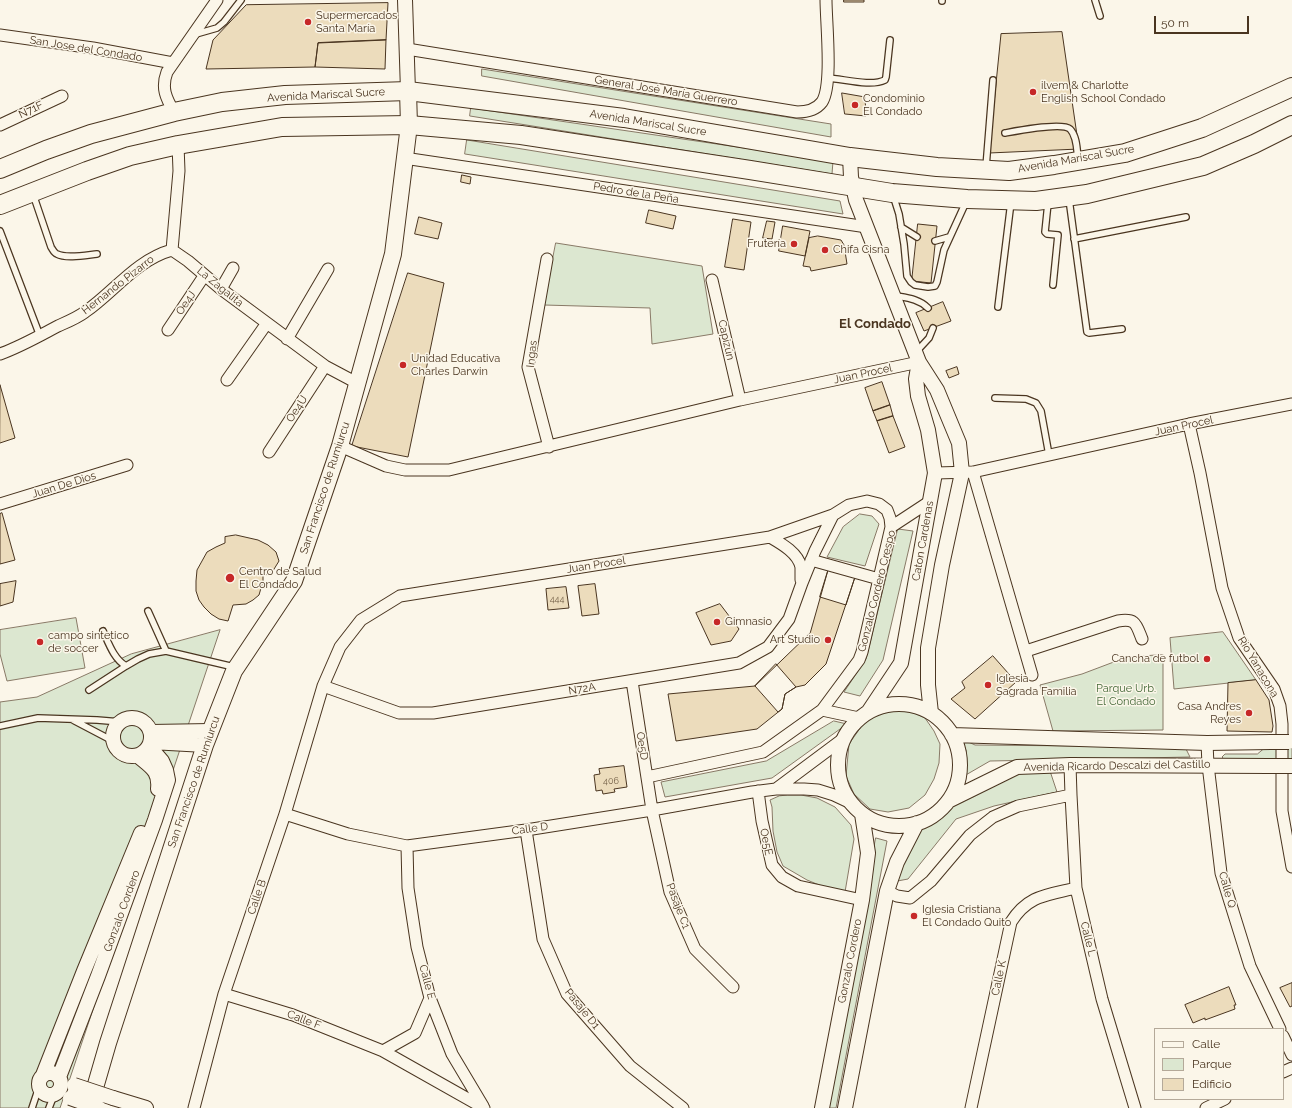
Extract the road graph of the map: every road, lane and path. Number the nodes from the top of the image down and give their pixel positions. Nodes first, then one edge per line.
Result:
1 (217, 0) edge
2 (241, 0) edge
3 (405, 0) edge
4 (826, 0) edge
5 (1095, 0) edge
6 (1100, 16) dead end
7 (0, 35) edge
8 (191, 36) junction
9 (890, 40) dead end
10 (407, 49) junction
11 (173, 63) junction
12 (828, 78) junction
13 (993, 80) dead end
14 (1292, 87) edge
15 (408, 91) junction
16 (62, 96) dead end
17 (174, 112) junction
18 (0, 125) edge
19 (409, 125) junction
20 (1292, 125) edge
21 (1005, 132) dead end
22 (178, 145) junction
23 (850, 157) junction
24 (404, 158) junction
25 (1078, 161) junction
26 (0, 169) edge
27 (986, 169) junction
28 (853, 186) junction
29 (32, 192) junction
30 (892, 193) junction
31 (1069, 197) junction
32 (967, 198) junction
33 (1011, 200) junction
34 (1048, 200) junction
35 (0, 205) edge
36 (1186, 217) dead end
37 (901, 227) junction
38 (867, 228) junction
39 (0, 231) edge
40 (917, 237) dead end
41 (949, 237) junction
42 (1074, 239) junction
43 (935, 241) dead end
44 (172, 250) junction
45 (97, 254) dead end
46 (547, 259) dead end
47 (233, 268) dead end
48 (328, 269) dead end
49 (204, 276) junction
50 (712, 280) dead end
51 (1053, 285) dead end
52 (221, 289) junction
53 (894, 296) junction
54 (998, 307) dead end
55 (928, 308) dead end
56 (266, 323) junction
57 (933, 328) dead end
58 (1122, 328) dead end
59 (168, 330) dead end
60 (40, 336) junction
61 (287, 338) junction
62 (0, 354) edge
63 (918, 357) junction
64 (325, 366) junction
65 (227, 380) dead end
66 (357, 383) junction
67 (995, 398) dead end
68 (740, 400) junction
69 (1292, 404) edge
70 (1189, 424) junction
71 (340, 446) junction
72 (549, 447) junction
73 (269, 452) dead end
74 (1049, 455) junction
75 (127, 465) dead end
76 (968, 472) junction
77 (935, 473) junction
78 (929, 502) junction
79 (0, 504) edge
80 (833, 515) junction
81 (891, 527) junction
82 (770, 537) junction
83 (811, 560) junction
84 (919, 561) junction
85 (942, 565) junction
86 (879, 579) junction
87 (802, 583) junction
88 (148, 611) dead end
89 (908, 626) junction
90 (931, 630) junction
91 (103, 631) dead end
92 (1142, 639) dead end
93 (166, 651) junction
94 (1026, 651) junction
95 (126, 666) junction
96 (236, 668) junction
97 (1032, 675) dead end
98 (632, 681) junction
99 (323, 686) junction
100 (90, 690) dead end
101 (822, 710) junction
102 (931, 713) junction
103 (864, 715) junction
104 (71, 719) junction
105 (121, 722) junction
106 (0, 726) edge
107 (952, 735) junction
108 (207, 738) junction
109 (843, 739) junction
110 (150, 740) junction
111 (113, 741) junction
112 (1290, 742) edge
113 (1207, 743) junction
114 (138, 756) junction
115 (1070, 765) junction
116 (1208, 765) junction
117 (1292, 766) edge
118 (647, 777) junction
119 (776, 789) junction
120 (758, 792) junction
121 (1070, 794) junction
122 (950, 800) junction
123 (851, 804) junction
124 (652, 810) junction
125 (285, 814) junction
126 (862, 814) junction
127 (917, 823) junction
128 (526, 830) junction
129 (407, 846) junction
130 (1292, 867) edge
131 (1076, 888) junction
132 (887, 891) junction
133 (862, 900) junction
134 (84, 971) junction
135 (98, 976) junction
136 (733, 987) dead end
137 (224, 994) junction
138 (430, 998) junction
139 (1280, 1028) edge
140 (1284, 1038) edge
141 (382, 1051) junction
142 (1292, 1055) edge
143 (41, 1081) junction
144 (61, 1091) edge
145 (1223, 1100) edge
146 (32, 1108) edge
147 (89, 1108) edge
148 (99, 1108) edge
149 (146, 1108) edge
150 (194, 1108) edge
151 (484, 1108) edge
152 (683, 1108) edge
153 (822, 1108) edge
154 (845, 1108) edge
155 (971, 1108) edge
156 (1135, 1108) edge
157 (1206, 1108) edge

1 - 8 street
2 - 8 lane
3 - 10 street, San Francisco de Rumiurcu
4 - 12 street, General José María Guerrero
5 - 6 lane
7 - 11 street, San Jose del Condado
8 - 11 street
9 - 12 lane
10 - 12 street, General José María Guerrero
10 - 15 street, San Francisco de Rumiurcu
11 - 17 street
13 - 27 lane
14 - 25 main road, Avenida Mariscal Sucre
15 - 17 main road, Avenida Mariscal Sucre
15 - 19 main road, San Francisco de Rumiurcu
15 - 23 main road, Avenida Mariscal Sucre
16 - 18 street, N71F
17 - 26 main road, Avenida Mariscal Sucre
19 - 22 main road
19 - 24 main road, San Francisco de Rumiurcu
19 - 28 main road
20 - 31 main road
21 - 25 lane
22 - 29 main road
22 - 44 street
23 - 27 main road, Avenida Mariscal Sucre
23 - 28 street, Caton Cardenas
24 - 38 street, Pedro de la Peña
24 - 66 main road, San Francisco de Rumiurcu
25 - 27 main road, Avenida Mariscal Sucre
28 - 30 main road
28 - 38 street, Caton Cardenas
29 - 35 main road
29 - 45 lane
30 - 32 main road
30 - 37 lane
31 - 34 main road
31 - 42 lane
32 - 33 main road
32 - 41 lane
33 - 34 main road
33 - 54 lane
34 - 51 lane
36 - 42 lane
37 - 40 lane
37 - 41 lane
38 - 53 street, Caton Cardenas
39 - 60 lane
41 - 43 lane
42 - 58 lane
44 - 49 street, La Zagalita
44 - 60 street, Hernando Pizarro
46 - 72 street, Ingas
47 - 52 street
48 - 61 street
49 - 52 street, La Zagalita
49 - 59 street, Oe4J
50 - 68 street, Capizún
52 - 56 street, La Zagalita
53 - 55 lane
53 - 63 street, Caton Cardenas
56 - 61 street, La Zagalita
56 - 65 street
57 - 63 lane
60 - 62 street, Hernando Pizarro
61 - 64 street, La Zagalita
63 - 68 street, Juan Procel
63 - 76 street, Caton Cardenas
63 - 77 street, Caton Cardenas
64 - 66 street, La Zagalita
64 - 73 street, Oe4U
66 - 71 main road, San Francisco de Rumiurcu
67 - 74 lane
68 - 72 street, Juan Procel
69 - 70 street, Juan Procel
70 - 74 street, Juan Procel
70 - 130 street, Rio Yanacona
71 - 72 street, Juan Procel
71 - 96 main road, San Francisco de Rumiurcu
74 - 76 street, Juan Procel
75 - 79 street, Juan De Dios
76 - 77 street, Juan Procel
76 - 85 street, Caton Cardenas
76 - 94 street, Caton Cardenas
77 - 78 street, Caton Cardenas
78 - 81 street, Gonzalo Cordero Crespo
78 - 84 street, Caton Cardenas
80 - 81 street, Juan Procel
80 - 82 street, Juan Procel
80 - 83 street, N72A
81 - 86 street, Gonzalo Cordero Crespo
82 - 87 street, N72A
82 - 99 street, Juan Procel
83 - 86 street
83 - 87 street, N72A
84 - 85 street
84 - 89 street, Caton Cardenas
85 - 90 street, Caton Cardenas
86 - 101 street, Gonzalo Cordero Crespo
87 - 98 street, N72A
88 - 93 lane
89 - 90 street
89 - 103 street, Caton Cardenas
90 - 102 street, Caton Cardenas
91 - 95 lane
92 - 94 street
93 - 95 lane
93 - 96 lane
94 - 97 street, Caton Cardenas
95 - 100 lane
96 - 108 main road, San Francisco de Rumiurcu
98 - 99 street, N72A
98 - 118 street, Oe5D
99 - 125 street, Calle B
101 - 103 street
101 - 118 street, Gonzalo Cordero Crespo
102 - 103 street
102 - 107 street
103 - 109 street
104 - 105 lane
104 - 106 lane
104 - 111 lane
105 - 110 street
105 - 111 street
107 - 113 street, Avenida Ricardo Descalzi del Castillo
107 - 122 street
108 - 110 street
108 - 147 main road, San Francisco de Rumiurcu
109 - 119 street, Calle D
109 - 123 street
110 - 114 street
110 - 135 street, Gonzalo Cordero
111 - 114 street
112 - 113 street, Avenida Ricardo Descalzi del Castillo, bridge
113 - 116 street, Calle Q
114 - 134 street, Gonzalo Cordero
115 - 116 street, Avenida Ricardo Descalzi del Castillo
115 - 121 street, Calle L
115 - 122 street, Avenida Ricardo Descalzi del Castillo
116 - 117 street, Avenida Ricardo Descalzi del Castillo, bridge
116 - 139 street, Calle Q
118 - 124 street, Oe5D
119 - 120 street, Calle D
119 - 123 street, Calle D
120 - 124 street, Calle D
120 - 133 street, Oe5E
121 - 131 street, Calle L
121 - 132 street
122 - 127 street
123 - 126 street
124 - 128 street, Calle D
124 - 136 street, Pasaje C1
125 - 129 street, Calle D
125 - 137 street, Calle B
126 - 127 street
126 - 133 street, Gonzalo Cordero
127 - 132 street, Gonzalo Cordero
128 - 129 street, Calle D
128 - 152 street, Pasaje D1
129 - 138 street, Calle E
131 - 155 street, Calle K
131 - 156 street, Calle L
132 - 154 street, Gonzalo Cordero
133 - 153 street, Gonzalo Cordero
134 - 135 street
134 - 143 street, Gonzalo Cordero
135 - 144 street, Gonzalo Cordero
137 - 141 street, Calle F
137 - 150 street, Calle B
138 - 141 street
138 - 151 street, Calle E
140 - 142 street
141 - 151 street, Calle F
143 - 144 street
143 - 144 street
143 - 146 lane
144 - 148 street, bridge
144 - 149 street, bridge
145 - 157 street

